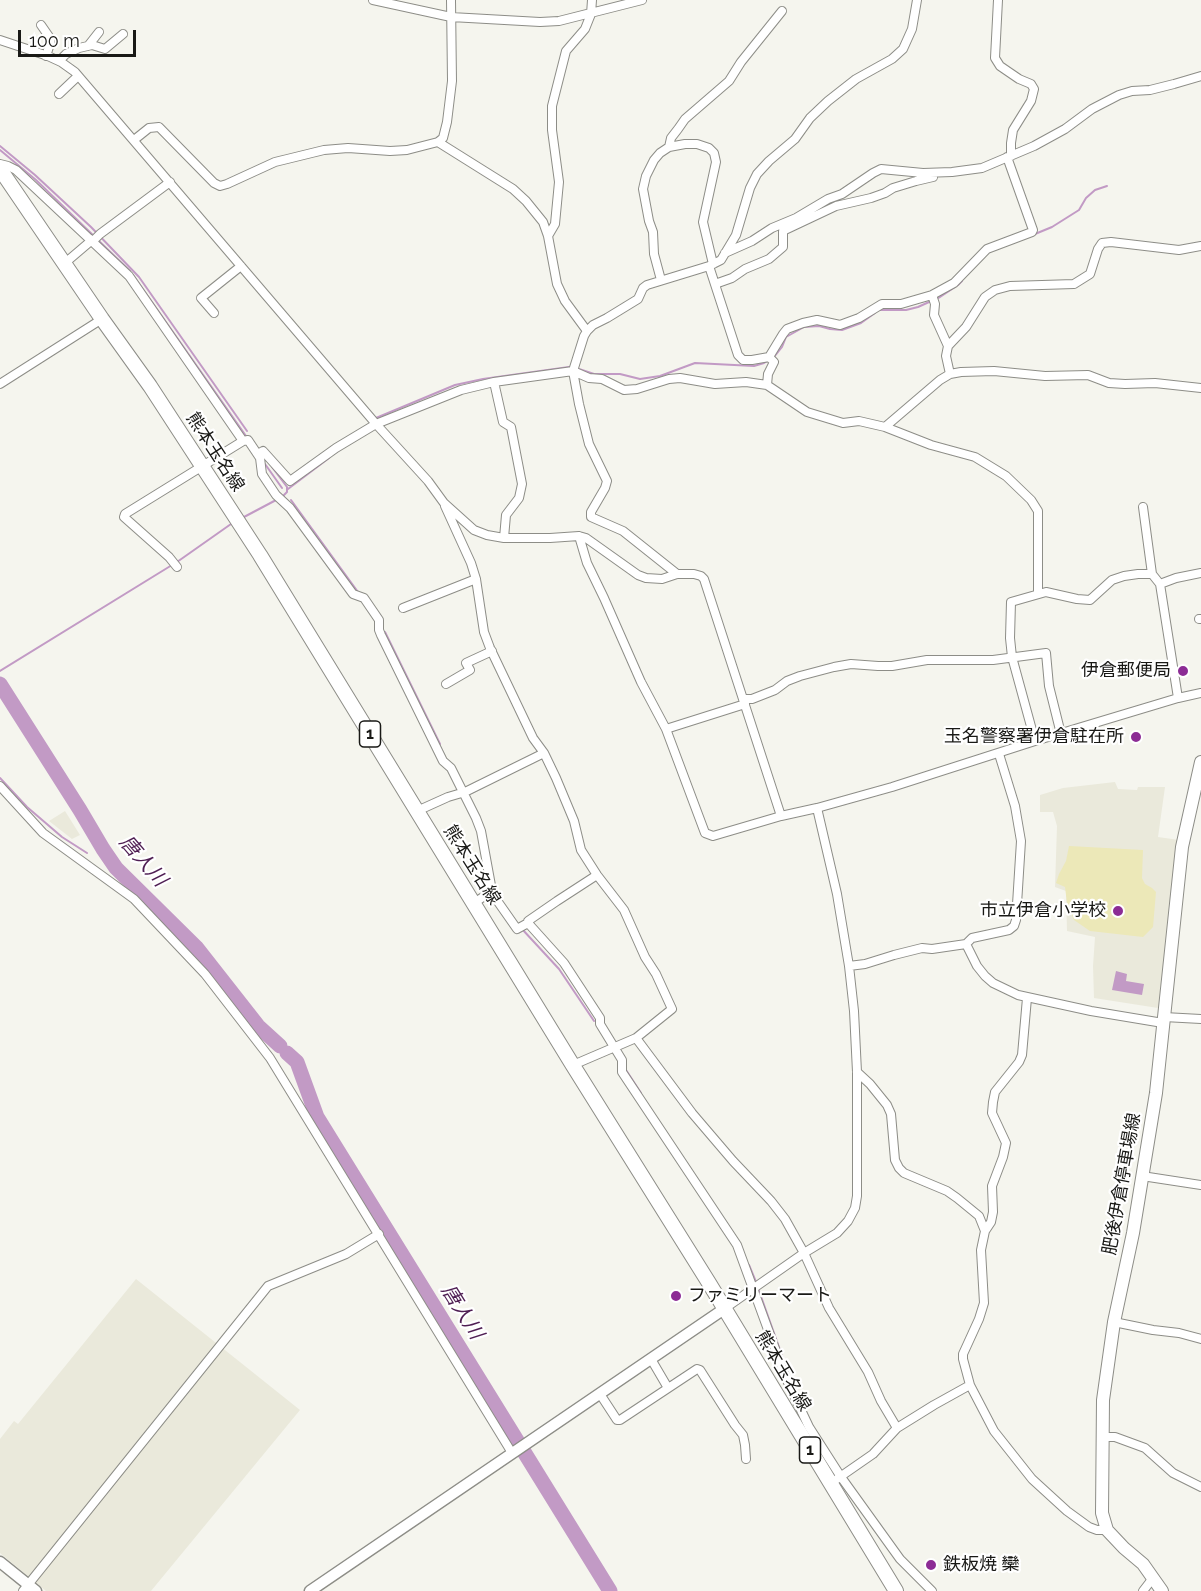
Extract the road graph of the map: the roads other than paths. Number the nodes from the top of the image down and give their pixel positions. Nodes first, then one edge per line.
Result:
1 (373, 0) edge
2 (451, 0) edge
3 (592, 0) edge
4 (642, 0) edge
5 (917, 0) edge
6 (999, 0) edge
7 (782, 11) dead end
8 (591, 14) junction
9 (452, 18) junction
10 (41, 25) dead end
11 (99, 32) dead end
12 (123, 34) dead end
13 (0, 40) edge
14 (88, 46) junction
15 (46, 56) junction
16 (59, 61) junction
17 (1201, 75) edge
18 (78, 76) junction
19 (59, 94) dead end
20 (134, 140) junction
21 (438, 142) junction
22 (669, 147) junction
23 (1009, 156) junction
24 (0, 164) edge
25 (0, 169) edge
26 (952, 172) junction
27 (170, 182) junction
28 (548, 236) junction
29 (95, 239) junction
30 (1201, 246) edge
31 (725, 253) junction
32 (65, 264) junction
33 (711, 265) junction
34 (241, 266) junction
35 (662, 280) junction
36 (715, 284) junction
37 (934, 299) junction
38 (214, 313) dead end
39 (102, 319) junction
40 (586, 331) junction
41 (948, 346) junction
42 (770, 359) junction
43 (573, 371) junction
44 (950, 374) junction
45 (494, 382) junction
46 (0, 384) edge
47 (767, 385) junction
48 (1201, 388) edge
49 (376, 424) junction
50 (885, 427) junction
51 (243, 441) junction
52 (258, 454) junction
53 (203, 466) junction
54 (444, 503) junction
55 (1143, 507) dead end
56 (579, 536) junction
57 (504, 538) junction
58 (175, 564) dead end
59 (1201, 573) edge
60 (678, 574) junction
61 (1152, 574) junction
62 (476, 579) junction
63 (1160, 584) junction
64 (1038, 593) junction
65 (403, 608) dead end
66 (492, 651) junction
67 (1012, 657) junction
68 (446, 684) dead end
69 (1201, 693) edge
70 (1178, 698) junction
71 (744, 702) junction
72 (666, 729) junction
73 (1061, 734) junction
74 (1035, 741) junction
75 (544, 753) junction
76 (999, 754) junction
77 (1201, 762) edge
78 (0, 786) edge
79 (465, 792) junction
80 (1198, 792) edge
81 (817, 808) junction
82 (417, 811) junction
83 (782, 816) junction
84 (597, 875) junction
85 (492, 891) junction
86 (474, 903) junction
87 (524, 925) junction
88 (966, 944) junction
89 (849, 966) junction
90 (1027, 998) junction
91 (1201, 1019) edge
92 (1163, 1020) junction
93 (636, 1038) junction
94 (614, 1047) junction
95 (573, 1065) junction
96 (857, 1072) junction
97 (1142, 1176) junction
98 (1201, 1185) edge
99 (985, 1231) junction
100 (379, 1234) junction
101 (804, 1253) junction
102 (757, 1286) junction
103 (724, 1310) junction
104 (1114, 1322) junction
105 (1201, 1339) edge
106 (651, 1359) junction
107 (970, 1385) junction
108 (668, 1388) junction
109 (600, 1394) junction
110 (897, 1428) junction
111 (1104, 1437) junction
112 (518, 1450) junction
113 (746, 1459) dead end
114 (841, 1477) junction
115 (1201, 1487) edge
116 (1107, 1530) junction
117 (0, 1562) edge
118 (1154, 1578) junction
119 (29, 1589) edge
120 (310, 1591) edge
121 (896, 1591) edge
122 (932, 1591) edge
123 (1143, 1591) edge
124 (1162, 1591) edge

1 - 9 street
2 - 9 street
3 - 8 street
4 - 8 street
5 - 31 street
6 - 23 street
7 - 22 street
8 - 9 street
8 - 28 street
9 - 21 street
10 - 15 street
11 - 14 street
12 - 14 street
13 - 15 street
14 - 16 street
15 - 16 street
16 - 18 street
17 - 23 street
18 - 19 street
18 - 20 street
20 - 21 street
20 - 27 street
21 - 28 street
22 - 33 street
22 - 35 street
23 - 26 street
23 - 37 street
24 - 29 street
25 - 32 main road, 熊本玉名線 / 1
26 - 31 street
26 - 36 street
27 - 29 street
27 - 34 street
28 - 40 street
29 - 32 street
29 - 51 street
30 - 41 street
31 - 33 street
32 - 39 main road, 熊本玉名線 / 1
33 - 35 street
33 - 36 street
34 - 38 street
34 - 49 street
35 - 40 street
36 - 42 street
37 - 41 street
37 - 42 street
39 - 46 street
39 - 53 main road, 熊本玉名線 / 1
40 - 43 street
41 - 44 street
42 - 47 street
43 - 45 street
43 - 47 street
43 - 60 street
44 - 48 street
44 - 50 street
45 - 49 street
45 - 57 street
47 - 50 street
49 - 52 street
49 - 54 street
50 - 64 street
51 - 52 street
51 - 53 street
52 - 79 street
53 - 58 street
53 - 82 main road, 熊本玉名線 / 1
54 - 57 street
54 - 62 street
55 - 61 street
56 - 57 street
56 - 60 street
56 - 72 street
59 - 63 street
60 - 71 street
61 - 63 street
61 - 64 street
62 - 65 street
62 - 66 street
63 - 70 street
64 - 67 street
66 - 68 street
66 - 75 street
67 - 71 street
67 - 73 street
67 - 74 street
69 - 70 street
70 - 73 street
71 - 72 street
71 - 83 street
72 - 83 street
73 - 74 street
74 - 76 street
75 - 79 street
75 - 84 street
76 - 81 street
76 - 88 street
77 - 80 main road, 肥後伊倉停車場線
78 - 100 street
79 - 82 street
79 - 85 street
80 - 92 main road, 肥後伊倉停車場線
81 - 83 street
81 - 89 street
82 - 86 main road, 熊本玉名線 / 1
84 - 87 street
84 - 93 street
85 - 86 street
85 - 87 street
86 - 95 main road, 熊本玉名線 / 1
87 - 94 street
88 - 89 street
88 - 90 street
89 - 96 street
90 - 92 street
90 - 99 street
91 - 92 street
92 - 97 main road, 肥後伊倉停車場線
93 - 94 street
93 - 101 street
94 - 95 street
94 - 102 street
95 - 103 main road, 熊本玉名線 / 1
96 - 99 street
96 - 101 street
97 - 98 street
97 - 104 main road, 肥後伊倉停車場線
99 - 107 street
100 - 112 street
100 - 119 street
101 - 102 street
101 - 110 street
102 - 103 street
102 - 114 street
103 - 106 street
103 - 114 main road, 熊本玉名線 / 1
104 - 105 street
104 - 111 main road, 肥後伊倉停車場線
106 - 108 street
106 - 109 street
107 - 110 street
107 - 116 street
108 - 109 street
108 - 113 street
109 - 112 street
110 - 114 street
111 - 115 street
111 - 116 main road, 肥後伊倉停車場線
112 - 120 street
114 - 121 main road, 熊本玉名線 / 1
114 - 122 street
116 - 118 main road
117 - 119 street
118 - 123 street
118 - 124 main road

